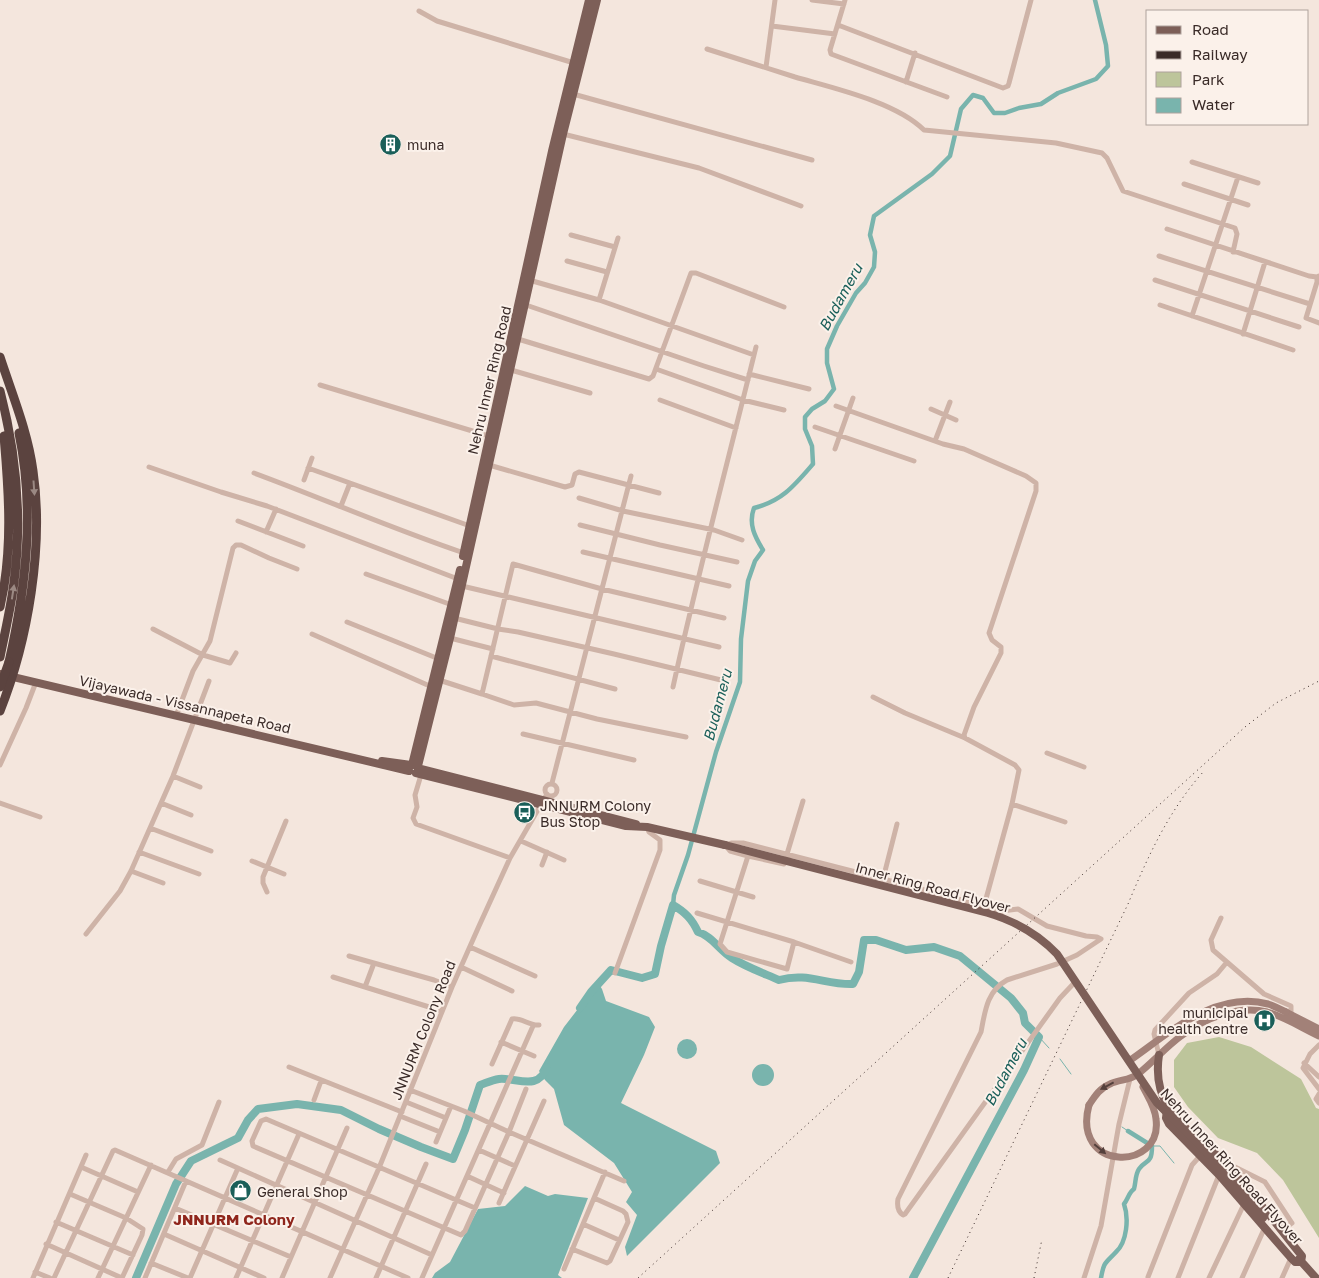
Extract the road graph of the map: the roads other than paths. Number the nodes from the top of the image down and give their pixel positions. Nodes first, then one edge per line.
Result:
1 (589, 0) edge
2 (597, 0) edge
3 (775, 0) edge
4 (812, 0) edge
5 (1031, 0) edge
6 (844, 2) edge
7 (419, 11) dead end
8 (838, 25) junction
9 (772, 26) junction
10 (835, 34) junction
11 (707, 49) dead end
12 (915, 54) junction
13 (574, 63) junction
14 (766, 67) junction
15 (906, 82) junction
16 (573, 94) junction
17 (947, 97) dead end
18 (563, 134) junction
19 (812, 160) dead end
20 (1192, 162) dead end
21 (1238, 177) junction
22 (1258, 183) dead end
23 (1184, 184) dead end
24 (1230, 199) junction
25 (1248, 205) dead end
26 (801, 206) dead end
27 (1222, 223) junction
28 (1167, 229) dead end
29 (571, 235) dead end
30 (618, 238) dead end
31 (1215, 246) junction
32 (615, 247) junction
33 (1233, 252) junction
34 (1159, 256) dead end
35 (567, 261) dead end
36 (1265, 262) junction
37 (1207, 270) junction
38 (607, 272) junction
39 (1318, 277) edge
40 (528, 280) junction
41 (1155, 280) dead end
42 (1258, 288) junction
43 (1199, 295) junction
44 (599, 300) junction
45 (1310, 304) junction
46 (526, 305) junction
47 (1160, 306) dead end
48 (784, 307) dead end
49 (1250, 311) junction
50 (1192, 316) junction
51 (1319, 323) edge
52 (672, 326) junction
53 (1299, 327) dead end
54 (1243, 334) junction
55 (518, 339) junction
56 (756, 347) dead end
57 (1293, 350) dead end
58 (662, 351) junction
59 (754, 354) junction
60 (0, 356) edge
61 (656, 369) junction
62 (511, 370) junction
63 (749, 377) junction
64 (320, 385) dead end
65 (809, 389) dead end
66 (0, 391) edge
67 (590, 393) dead end
68 (853, 398) dead end
69 (660, 400) dead end
70 (743, 400) junction
71 (950, 402) dead end
72 (836, 406) dead end
73 (0, 407) edge
74 (931, 409) dead end
75 (784, 410) dead end
76 (848, 411) junction
77 (944, 416) junction
78 (956, 420) dead end
79 (815, 427) dead end
80 (736, 428) junction
81 (489, 436) junction
82 (840, 436) junction
83 (935, 441) junction
84 (835, 449) dead end
85 (312, 458) dead end
86 (914, 461) dead end
87 (489, 465) junction
88 (149, 467) dead end
89 (308, 468) junction
90 (254, 473) dead end
91 (631, 476) dead end
92 (304, 480) dead end
93 (350, 483) junction
94 (629, 486) junction
95 (660, 493) dead end
96 (579, 498) dead end
97 (341, 506) junction
98 (276, 509) junction
99 (623, 511) junction
100 (238, 521) dead end
101 (580, 525) dead end
102 (470, 526) junction
103 (711, 530) junction
104 (266, 532) junction
105 (617, 535) junction
106 (742, 540) dead end
107 (303, 546) dead end
108 (584, 552) dead end
109 (464, 553) junction
110 (705, 555) junction
111 (611, 559) junction
112 (736, 562) dead end
113 (297, 569) dead end
114 (366, 574) dead end
115 (698, 579) junction
116 (460, 582) junction
117 (729, 586) dead end
118 (602, 589) junction
119 (506, 596) junction
120 (452, 605) junction
121 (0, 607) edge
122 (690, 608) junction
123 (454, 618) junction
124 (595, 618) junction
125 (724, 618) dead end
126 (347, 622) dead end
127 (153, 629) dead end
128 (498, 629) junction
129 (312, 634) dead end
130 (450, 638) junction
131 (683, 639) junction
132 (587, 648) junction
133 (719, 648) dead end
134 (493, 649) junction
135 (236, 653) dead end
136 (203, 655) junction
137 (491, 656) junction
138 (0, 657) edge
139 (439, 659) junction
140 (677, 669) junction
141 (0, 674) edge
142 (14, 676) junction
143 (579, 679) junction
144 (439, 680) junction
145 (209, 681) dead end
146 (725, 681) dead end
147 (36, 682) junction
148 (0, 687) edge
149 (432, 687) junction
150 (673, 687) dead end
151 (615, 689) dead end
152 (482, 694) junction
153 (873, 697) dead end
154 (0, 711) edge
155 (570, 713) junction
156 (176, 716) junction
157 (194, 721) junction
158 (523, 734) dead end
159 (686, 737) dead end
160 (965, 738) junction
161 (562, 744) junction
162 (416, 750) junction
163 (1047, 753) dead end
164 (365, 760) junction
165 (634, 760) dead end
166 (398, 762) junction
167 (0, 765) edge
168 (1084, 767) dead end
169 (417, 768) junction
170 (173, 776) junction
171 (552, 783) junction
172 (200, 787) dead end
173 (544, 800) junction
174 (803, 801) dead end
175 (0, 803) edge
176 (161, 803) junction
177 (1012, 804) junction
178 (191, 815) dead end
179 (40, 817) dead end
180 (286, 822) dead end
181 (1065, 822) dead end
182 (897, 824) dead end
183 (648, 827) junction
184 (150, 828) junction
185 (521, 842) junction
186 (726, 845) junction
187 (211, 851) dead end
188 (139, 852) junction
189 (546, 852) junction
190 (786, 854) junction
191 (748, 856) junction
192 (510, 858) junction
193 (564, 860) dead end
194 (252, 861) dead end
195 (542, 865) dead end
196 (267, 867) junction
197 (131, 871) junction
198 (199, 874) dead end
199 (284, 874) dead end
200 (882, 879) junction
201 (700, 881) dead end
202 (163, 883) dead end
203 (267, 892) dead end
204 (737, 892) junction
205 (753, 897) dead end
206 (984, 906) junction
207 (697, 913) dead end
208 (1221, 918) dead end
209 (728, 922) junction
210 (86, 934) dead end
211 (794, 942) junction
212 (470, 947) junction
213 (349, 956) dead end
214 (851, 962) dead end
215 (1227, 962) junction
216 (374, 963) junction
217 (461, 967) junction
218 (615, 973) dead end
219 (535, 976) dead end
220 (333, 977) dead end
221 (1076, 982) junction
222 (365, 987) junction
223 (452, 987) junction
224 (512, 991) dead end
225 (442, 1011) junction
226 (1288, 1014) junction
227 (1319, 1029) edge
228 (1319, 1036) edge
229 (501, 1042) junction
230 (1319, 1045) edge
231 (522, 1051) junction
232 (1159, 1055) junction
233 (534, 1056) dead end
234 (1129, 1063) junction
235 (1304, 1063) junction
236 (492, 1064) dead end
237 (289, 1067) dead end
238 (1319, 1078) edge
239 (1130, 1079) junction
240 (322, 1081) junction
241 (526, 1089) dead end
242 (1319, 1089) edge
243 (410, 1090) junction
244 (1319, 1094) edge
245 (314, 1100) dead end
246 (544, 1101) dead end
247 (219, 1102) dead end
248 (406, 1102) junction
249 (1319, 1103) edge
250 (451, 1106) junction
251 (1168, 1106) junction
252 (401, 1114) junction
253 (446, 1118) junction
254 (490, 1124) junction
255 (347, 1128) dead end
256 (440, 1132) junction
257 (509, 1132) junction
258 (299, 1134) junction
259 (528, 1139) junction
260 (436, 1142) dead end
261 (337, 1150) junction
262 (479, 1150) junction
263 (86, 1155) dead end
264 (1200, 1156) junction
265 (497, 1158) junction
266 (220, 1160) dead end
267 (288, 1160) junction
268 (1223, 1161) junction
269 (426, 1164) dead end
270 (151, 1165) junction
271 (516, 1166) junction
272 (81, 1167) junction
273 (238, 1168) junction
274 (379, 1168) junction
275 (168, 1172) junction
276 (605, 1172) junction
277 (1218, 1175) junction
278 (101, 1176) junction
279 (467, 1176) junction
280 (325, 1177) junction
281 (184, 1180) junction
282 (624, 1181) dead end
283 (417, 1184) junction
284 (486, 1184) junction
285 (276, 1185) junction
286 (138, 1192) junction
287 (504, 1192) junction
288 (70, 1194) junction
289 (366, 1195) junction
290 (225, 1198) junction
291 (594, 1198) junction
292 (457, 1200) junction
293 (88, 1202) junction
294 (314, 1202) junction
295 (499, 1203) dead end
296 (1244, 1204) junction
297 (175, 1208) junction
298 (475, 1208) junction
299 (405, 1212) junction
300 (263, 1215) junction
301 (126, 1218) junction
302 (355, 1221) junction
303 (56, 1222) junction
304 (213, 1224) junction
305 (583, 1224) junction
306 (1265, 1227) junction
307 (444, 1229) junction
308 (76, 1230) junction
309 (301, 1231) junction
310 (1281, 1231) junction
311 (164, 1234) junction
312 (394, 1238) junction
313 (252, 1240) junction
314 (619, 1240) junction
315 (46, 1244) junction
316 (113, 1246) junction
317 (572, 1249) junction
318 (342, 1250) junction
319 (202, 1251) junction
320 (66, 1254) junction
321 (133, 1255) junction
322 (432, 1255) junction
323 (1293, 1256) junction
324 (291, 1257) junction
325 (1301, 1262) junction
326 (152, 1263) junction
327 (381, 1266) junction
328 (241, 1268) junction
329 (102, 1269) junction
330 (564, 1269) dead end
331 (35, 1272) junction
332 (33, 1278) edge
333 (50, 1278) edge
334 (54, 1278) edge
335 (98, 1278) edge
336 (122, 1278) edge
337 (145, 1278) edge
338 (189, 1278) edge
339 (236, 1278) edge
340 (264, 1278) edge
341 (282, 1278) edge
342 (331, 1278) edge
343 (376, 1278) edge
344 (408, 1278) edge
345 (422, 1278) edge
346 (1084, 1278) edge
347 (1147, 1278) edge
348 (1178, 1278) edge
349 (1209, 1278) edge
350 (1242, 1278) edge
351 (1282, 1278) edge
352 (1316, 1278) edge

1 - 13 main road, Nehru Inner Ring Road
2 - 16 main road
3 - 9 street
4 - 6 street
5 - 12 street
6 - 8 street
7 - 13 street
8 - 10 street
8 - 12 street
9 - 10 street
9 - 14 street
10 - 15 street
11 - 14 street
12 - 15 street
13 - 40 main road, Nehru Inner Ring Road
14 - 27 street
15 - 17 street
16 - 18 main road
16 - 19 street
18 - 26 street
18 - 40 main road
20 - 21 street
21 - 22 street
21 - 24 street
23 - 24 street
24 - 25 street
24 - 27 street
27 - 31 street
27 - 33 street
28 - 31 street
29 - 32 street
30 - 32 street
31 - 33 street
31 - 37 street
32 - 38 street
33 - 36 street
34 - 37 street
35 - 38 street
36 - 39 street
36 - 42 street
37 - 42 street
37 - 43 street
38 - 44 street
39 - 45 street
40 - 44 street
40 - 46 main road
40 - 81 main road, Nehru Inner Ring Road
41 - 43 street
42 - 45 street
42 - 49 street
43 - 49 street
43 - 50 street
44 - 52 street
45 - 51 street
46 - 55 main road
46 - 58 street
47 - 50 street
48 - 52 street
49 - 53 street
49 - 54 street
50 - 54 street
52 - 58 street
52 - 59 street
54 - 57 street
55 - 61 street
55 - 62 main road
56 - 59 street
58 - 61 street
58 - 63 street
59 - 63 street
60 -> 142 highway
60 - 148 highway, bridge
61 - 70 street
62 - 67 street
62 - 87 main road
63 - 65 street
63 - 70 street
64 - 81 street
138 -> 66 highway
68 - 76 street
69 - 80 street
70 - 75 street
70 - 80 street
71 - 77 street
72 - 76 street
73 - 121 highway
74 - 77 street
76 - 82 street
76 - 83 street
77 - 78 street
77 - 83 street
79 - 82 street
80 - 103 street
81 - 102 main road, Nehru Inner Ring Road
82 - 84 street
82 - 86 street
83 - 160 street
85 - 89 street
87 - 94 street
87 - 116 main road
88 - 98 street
89 - 92 street
89 - 93 street
90 - 97 street
91 - 94 street
93 - 97 street
93 - 102 street
94 - 95 street
94 - 99 street
96 - 99 street
97 - 109 street
98 - 104 street
98 - 116 street
99 - 103 street
99 - 105 street
100 - 104 street
101 - 105 street
102 - 109 main road, Nehru Inner Ring Road
103 - 106 street
103 - 110 street
104 - 107 street
105 - 110 street
105 - 111 street
108 - 111 street
109 - 116 main road, Nehru Inner Ring Road
110 - 112 street
110 - 115 street
111 - 115 street
111 - 118 street
113 - 136 street
114 - 120 street
115 - 117 street
115 - 122 street
116 - 119 street
116 - 120 main road, Nehru Inner Ring Road
116 - 123 main road
118 - 119 street
118 - 122 street
118 - 124 street
119 - 124 street
119 - 128 street
120 - 139 main road, Nehru Inner Ring Road
122 - 125 street
122 - 131 street
123 - 128 street
123 - 130 main road
124 - 131 street
124 - 132 street
126 - 139 street
127 - 136 street
128 - 132 street
128 - 134 street
129 - 149 street
130 - 134 street
130 - 144 main road
131 - 133 street
131 - 140 street
132 - 140 street
132 - 143 street
134 - 137 street
135 - 136 street
136 - 156 street
137 - 143 street
137 - 152 street
139 - 149 main road, Nehru Inner Ring Road
140 - 146 street
140 - 150 street
141 - 142 main road, Vijayawada - Vissannapeta Road
142 - 147 main road, Vijayawada - Vissannapeta Road
142 - 154 highway
143 - 151 street
143 - 155 street
144 - 152 street
144 - 169 main road
145 - 157 street
147 - 156 main road, Vijayawada - Vissannapeta Road
147 - 167 street
149 - 162 main road, Nehru Inner Ring Road
152 - 155 street
153 - 160 street
155 - 159 street
155 - 161 street
156 - 157 main road, Vijayawada - Vissannapeta Road
157 - 164 main road, Vijayawada - Vissannapeta Road
157 - 170 street
158 - 161 street
160 - 177 street
161 - 165 street
161 - 171 street
162 - 166 main road
162 - 169 main road, Nehru Inner Ring Road
163 - 168 street
164 - 166 main road, Vijayawada - Vissannapeta Road
164 - 169 main road, Vijayawada - Vissannapeta Road
166 - 169 main road, Vijayawada - Vissannapeta Road
169 - 173 main road
169 - 192 street
170 - 172 street
170 - 176 street
171 - 173 street
171 - 173 street
173 - 183 main road
173 - 185 street, JNNURM Colony Road
174 - 190 street
175 - 179 street
176 - 178 street
176 - 184 street
177 - 181 street
177 - 206 street
180 - 196 street
182 - 200 street
183 - 186 main road, Inner Ring Road Flyover
183 - 218 street
184 - 187 street
184 - 188 street
185 - 189 street
185 - 192 street, JNNURM Colony Road
186 - 190 street
186 - 191 street
186 - 221 main road, Inner Ring Road Flyover, bridge
188 - 197 street
188 - 198 street
189 - 193 street
189 - 195 street
190 - 191 street
190 - 200 street
191 - 204 street
192 - 212 street, JNNURM Colony Road
194 - 196 street
196 - 199 street
196 - 203 street
197 - 202 street
197 - 210 street
200 - 206 street
201 - 204 street
204 - 205 street
204 - 209 street
206 - 221 street
207 - 209 street
208 - 215 street
209 - 211 street
209 - 211 street
211 - 214 street
212 - 217 street, JNNURM Colony Road
212 - 219 street
213 - 216 street
215 - 226 street
215 - 232 street
216 - 222 street
216 - 223 street
217 - 223 street, JNNURM Colony Road
217 - 224 street
220 - 222 street
221 - 234 main road, Inner Ring Road Flyover, bridge
222 - 225 street
223 - 225 street, JNNURM Colony Road
225 - 243 street, JNNURM Colony Road
226 - 227 street
226 - 234 street, bridge
228 - 232 street
229 - 231 street
229 - 231 street
229 - 236 street
230 - 235 street
231 - 233 street
231 - 254 street
232 - 239 street
232 - 251 main road
239 -> 234 street, bridge
234 - 323 main road, Nehru Inner Ring Road Flyover, bridge
235 - 238 street
235 - 242 street
237 - 240 street
239 - 346 street
240 - 245 street
240 - 252 street
241 - 257 street
243 - 248 street, JNNURM Colony Road
243 - 250 street
244 - 249 street
246 - 259 street
247 - 275 street
248 - 252 street, JNNURM Colony Road
248 - 253 street
250 - 253 street
250 - 254 street
251 - 264 main road
251 - 268 main road
252 - 256 street
252 - 274 street, JNNURM Colony Road
253 - 256 street
254 - 257 street
254 - 262 street
255 - 261 street
256 - 260 street
257 - 259 street
257 - 265 street
258 - 261 street
258 - 267 street
258 - 267 street
259 - 271 street
259 - 276 street
261 - 274 street
261 - 280 street
262 - 265 street
262 - 279 street
263 - 272 street
264 - 277 main road
264 - 347 street
265 - 271 street
265 - 284 street
266 - 273 street
267 - 280 street
267 - 285 street
268 - 310 main road
268 - 310 street
269 - 283 street
270 - 275 street
270 - 278 street
270 - 286 street
271 - 287 street
272 - 278 street
272 - 288 street
273 - 285 street
273 - 290 street
274 - 283 street
274 - 289 street, JNNURM Colony Road
275 - 281 street
276 - 282 street
276 - 291 street
277 - 296 main road
277 - 348 street
278 - 286 street
278 - 293 street
279 - 284 street
279 - 292 street
280 - 289 street
280 - 294 street
281 - 290 street
281 - 297 street
283 - 292 street
283 - 299 street
284 - 287 street
284 - 298 street
285 - 294 street
285 - 300 street
286 - 301 street
287 - 295 street
288 - 293 street
288 - 303 street
289 - 299 street
289 - 302 street, JNNURM Colony Road
290 - 300 street
290 - 304 street
291 - 305 street
291 - 314 street
292 - 298 street
292 - 307 street
293 - 301 street
293 - 308 street
294 - 302 street
294 - 309 street
296 - 306 main road
296 - 349 street
297 - 304 street
297 - 311 street
298 - 307 street
299 - 307 street
299 - 312 street
300 - 309 street
300 - 313 street
301 - 316 street
301 - 321 street
302 - 312 street
302 - 318 street, JNNURM Colony Road
303 - 308 street
303 - 315 street
304 - 313 street
304 - 319 street
305 - 314 street
305 - 317 street
306 - 323 main road
306 - 350 street
307 - 322 street
308 - 316 street
308 - 320 street
309 - 318 street
309 - 324 street
310 - 325 main road
311 - 319 street
311 - 326 street
312 - 322 street
312 - 327 street
313 - 324 street
313 - 328 street
314 - 317 street
315 - 320 street
315 - 331 street
316 - 321 street
316 - 329 street
317 - 330 street
318 - 327 street
318 - 342 street, JNNURM Colony Road
319 - 328 street
319 - 338 street
320 - 329 street
320 - 334 street
321 - 336 street
322 - 345 street
323 - 325 main road
323 - 351 street
324 - 341 street
325 - 352 main road
326 - 337 street
326 - 338 street
327 - 343 street
327 - 344 street
328 - 339 street
328 - 340 street
329 - 335 street
329 - 336 street
331 - 332 street
331 - 333 street

